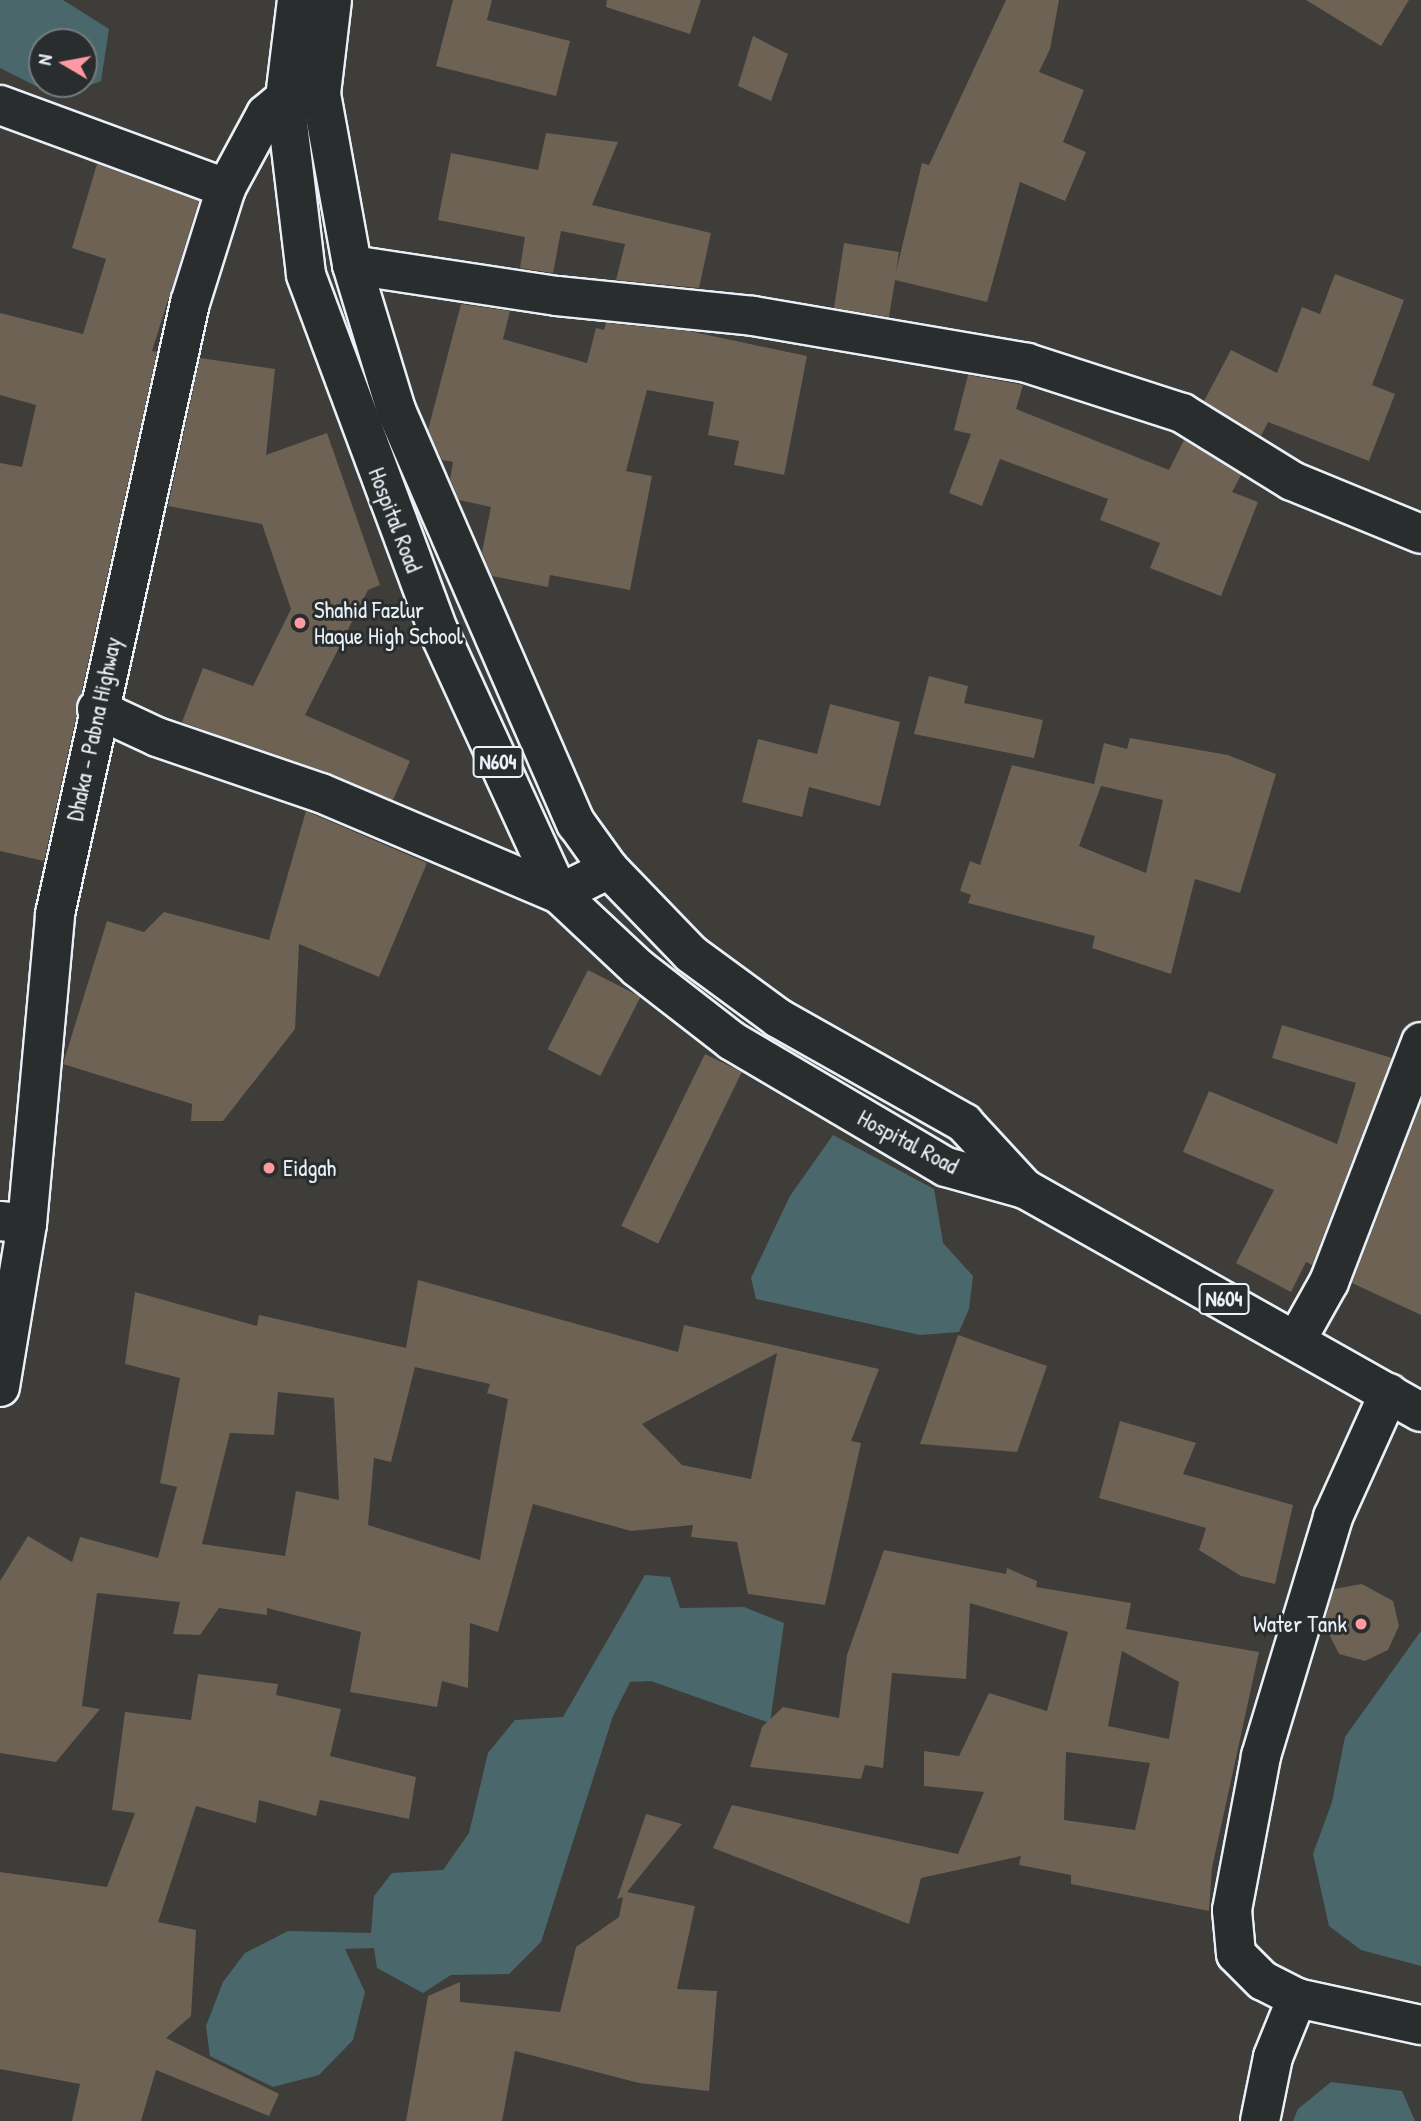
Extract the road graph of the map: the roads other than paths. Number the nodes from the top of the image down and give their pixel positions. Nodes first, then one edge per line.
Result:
1 (297, 0) edge
2 (332, 0) edge
3 (303, 96) junction
4 (0, 105) edge
5 (226, 188) junction
6 (352, 265) junction
7 (1421, 534) edge
8 (97, 709) junction
9 (609, 869) junction
10 (559, 894) junction
11 (1421, 1042) edge
12 (1025, 1189) junction
13 (14, 1223) edge
14 (1297, 1339) junction
15 (0, 1387) edge
16 (1405, 1403) edge
17 (1297, 1998) junction
18 (1421, 2025) edge
19 (1260, 2121) edge

1 - 3 main road, N604
2 - 3 main road, N604
3 - 5 main road, Dhaka - Pabna Highway
3 - 6 main road, Hospital Road / N604
3 - 10 main road, Hospital Road / N604
4 - 5 main road
5 - 8 main road, Dhaka - Pabna Highway
6 - 7 main road
6 - 9 main road, Hospital Road / N604
8 - 10 main road
8 - 13 main road, Dhaka - Pabna Highway
9 - 10 main road
9 - 12 main road, Hospital Road / N604
10 - 12 main road, Hospital Road / N604
11 - 14 main road
12 - 14 main road, N604
13 - 15 main road, Dhaka - Pabna Highway
14 - 16 main road, N604
16 - 17 main road
17 - 18 main road
17 - 19 main road

